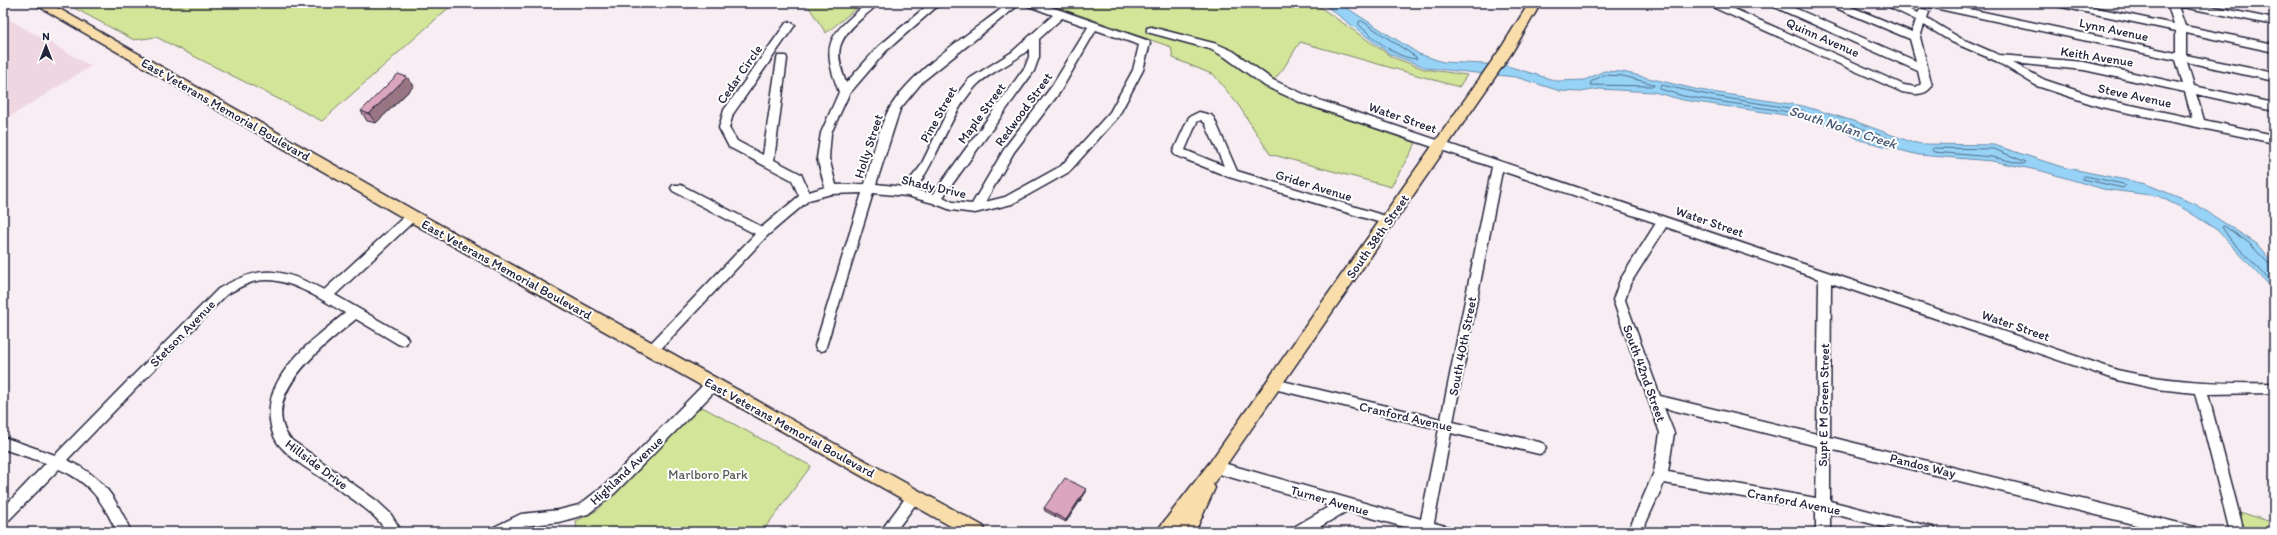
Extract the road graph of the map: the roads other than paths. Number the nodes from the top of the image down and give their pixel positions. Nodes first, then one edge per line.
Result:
1 (39, 3) edge
2 (873, 3) edge
3 (936, 3) edge
4 (1016, 3) edge
5 (1030, 3) edge
6 (1535, 3) edge
7 (1712, 3) edge
8 (1774, 3) edge
9 (1833, 3) edge
10 (1886, 3) edge
11 (1925, 3) edge
12 (2057, 3) edge
13 (2172, 3) edge
14 (2179, 3) edge
15 (1060, 14) junction
16 (1922, 19) junction
17 (2274, 22) edge
18 (790, 25) dead end
19 (1093, 26) junction
20 (2180, 29) junction
21 (1151, 30) dead end
22 (1915, 37) junction
23 (1034, 39) junction
24 (2274, 48) edge
25 (1997, 58) junction
26 (2181, 58) junction
27 (782, 59) dead end
28 (1924, 69) junction
29 (759, 70) junction
30 (2274, 77) edge
31 (779, 80) junction
32 (2189, 88) junction
33 (844, 92) junction
34 (2274, 107) edge
35 (2199, 123) junction
36 (2274, 139) edge
37 (1441, 145) junction
38 (768, 161) junction
39 (1498, 164) junction
40 (1233, 174) junction
41 (677, 188) dead end
42 (869, 188) junction
43 (831, 190) junction
44 (907, 192) junction
45 (805, 197) junction
46 (936, 199) junction
47 (975, 209) junction
48 (412, 216) junction
49 (1664, 220) junction
50 (1388, 222) junction
51 (763, 233) junction
52 (1825, 277) junction
53 (325, 297) junction
54 (354, 313) junction
55 (402, 340) dead end
56 (821, 346) dead end
57 (652, 350) junction
58 (713, 384) junction
59 (1274, 384) junction
60 (2274, 388) edge
61 (2201, 390) junction
62 (1655, 400) junction
63 (1446, 425) junction
64 (1823, 440) junction
65 (3, 443) edge
66 (1539, 448) dead end
67 (56, 461) junction
68 (1216, 467) junction
69 (1659, 476) junction
70 (914, 497) junction
71 (1344, 505) junction
72 (1822, 505) junction
73 (3, 517) edge
74 (1426, 527) junction
75 (124, 532) edge
76 (395, 532) edge
77 (499, 532) edge
78 (887, 532) edge
79 (977, 532) edge
80 (1165, 532) edge
81 (1186, 532) edge
82 (1300, 532) edge
83 (1444, 532) edge
84 (1635, 532) edge
85 (1823, 532) edge
86 (1928, 532) edge
87 (2191, 532) edge
88 (2237, 532) edge

1 - 48 main road, East Veterans Memorial Boulevard
2 - 33 street
3 - 33 street
4 - 42 street, Holly Street
5 - 15 street
6 - 37 main road, South 38th Street
7 - 28 street, Quinn Avenue
8 - 28 street
9 - 22 street
10 - 16 street
11 - 16 street
11 - 26 street, Lynn Avenue
12 - 20 street
13 - 20 street
14 - 17 street
15 - 19 street
15 - 23 street, Pine Street
16 - 22 street
16 - 25 street, Keith Avenue
18 - 29 street, Cedar Circle
19 - 47 street, Redwood Street
19 - 47 street, Shady Drive
20 - 24 street
20 - 26 street
21 - 37 street, Water Street
22 - 28 street
23 - 44 street, Pine Street
23 - 46 street, Maple Street
25 - 32 street, Keith Avenue
25 - 35 street, Steve Avenue
26 - 30 street, Lynn Avenue
26 - 32 street
27 - 31 street
29 - 31 street
29 - 38 street, Cedar Circle
31 - 38 street
32 - 34 street, Keith Avenue
32 - 35 street
33 - 43 street
35 - 36 street, Steve Avenue
37 - 39 street, Water Street
37 - 50 main road, South 38th Street
38 - 45 street, Cedar Circle
39 - 49 street, Water Street
39 - 63 street, South 40th Street
40 - 40 street, Grider Avenue
40 - 50 street, Grider Avenue
41 - 51 street
42 - 43 street, Shady Drive
42 - 44 street, Shady Drive
42 - 56 street, Holly Street
43 - 45 street, Shady Drive
44 - 46 street, Shady Drive
45 - 51 street, Shady Drive
46 - 47 street, Shady Drive
48 - 53 street
48 - 57 main road, East Veterans Memorial Boulevard
49 - 52 street, Water Street
49 - 62 street, South 42nd Street
50 - 59 main road, South 38th Street
51 - 57 street, Shady Drive
52 - 61 street, Water Street
52 - 64 street, Supt E M Green Street
53 - 54 street, Stetson Avenue
53 - 67 street, Stetson Avenue
54 - 55 street, Stetson Avenue
54 - 76 street, Hillside Drive
57 - 58 main road, East Veterans Memorial Boulevard
58 - 70 main road, East Veterans Memorial Boulevard
58 - 77 street, Highland Avenue
59 - 63 street, Cranford Avenue
59 - 68 main road, South 38th Street
60 - 61 street, Water Street
61 - 88 street
62 - 64 street, Pandos Way
62 - 69 street, South 42nd Street
63 - 66 street, Cranford Avenue
63 - 74 street, South 40th Street
64 - 72 street, Supt E M Green Street
64 - 87 street, Pandos Way
65 - 67 street
67 - 73 street, Stetson Avenue
67 - 75 street
68 - 71 street, Turner Avenue
68 - 80 main road, South 38th Street
68 - 81 main road, South 38th Street
69 - 72 street, Cranford Avenue
69 - 84 street, South 42nd Street
70 - 78 street
70 - 79 main road, East Veterans Memorial Boulevard
71 - 74 street, Turner Avenue
71 - 82 street
72 - 85 street, Supt E M Green Street
72 - 86 street, Cranford Avenue
74 - 83 street, Turner Avenue

